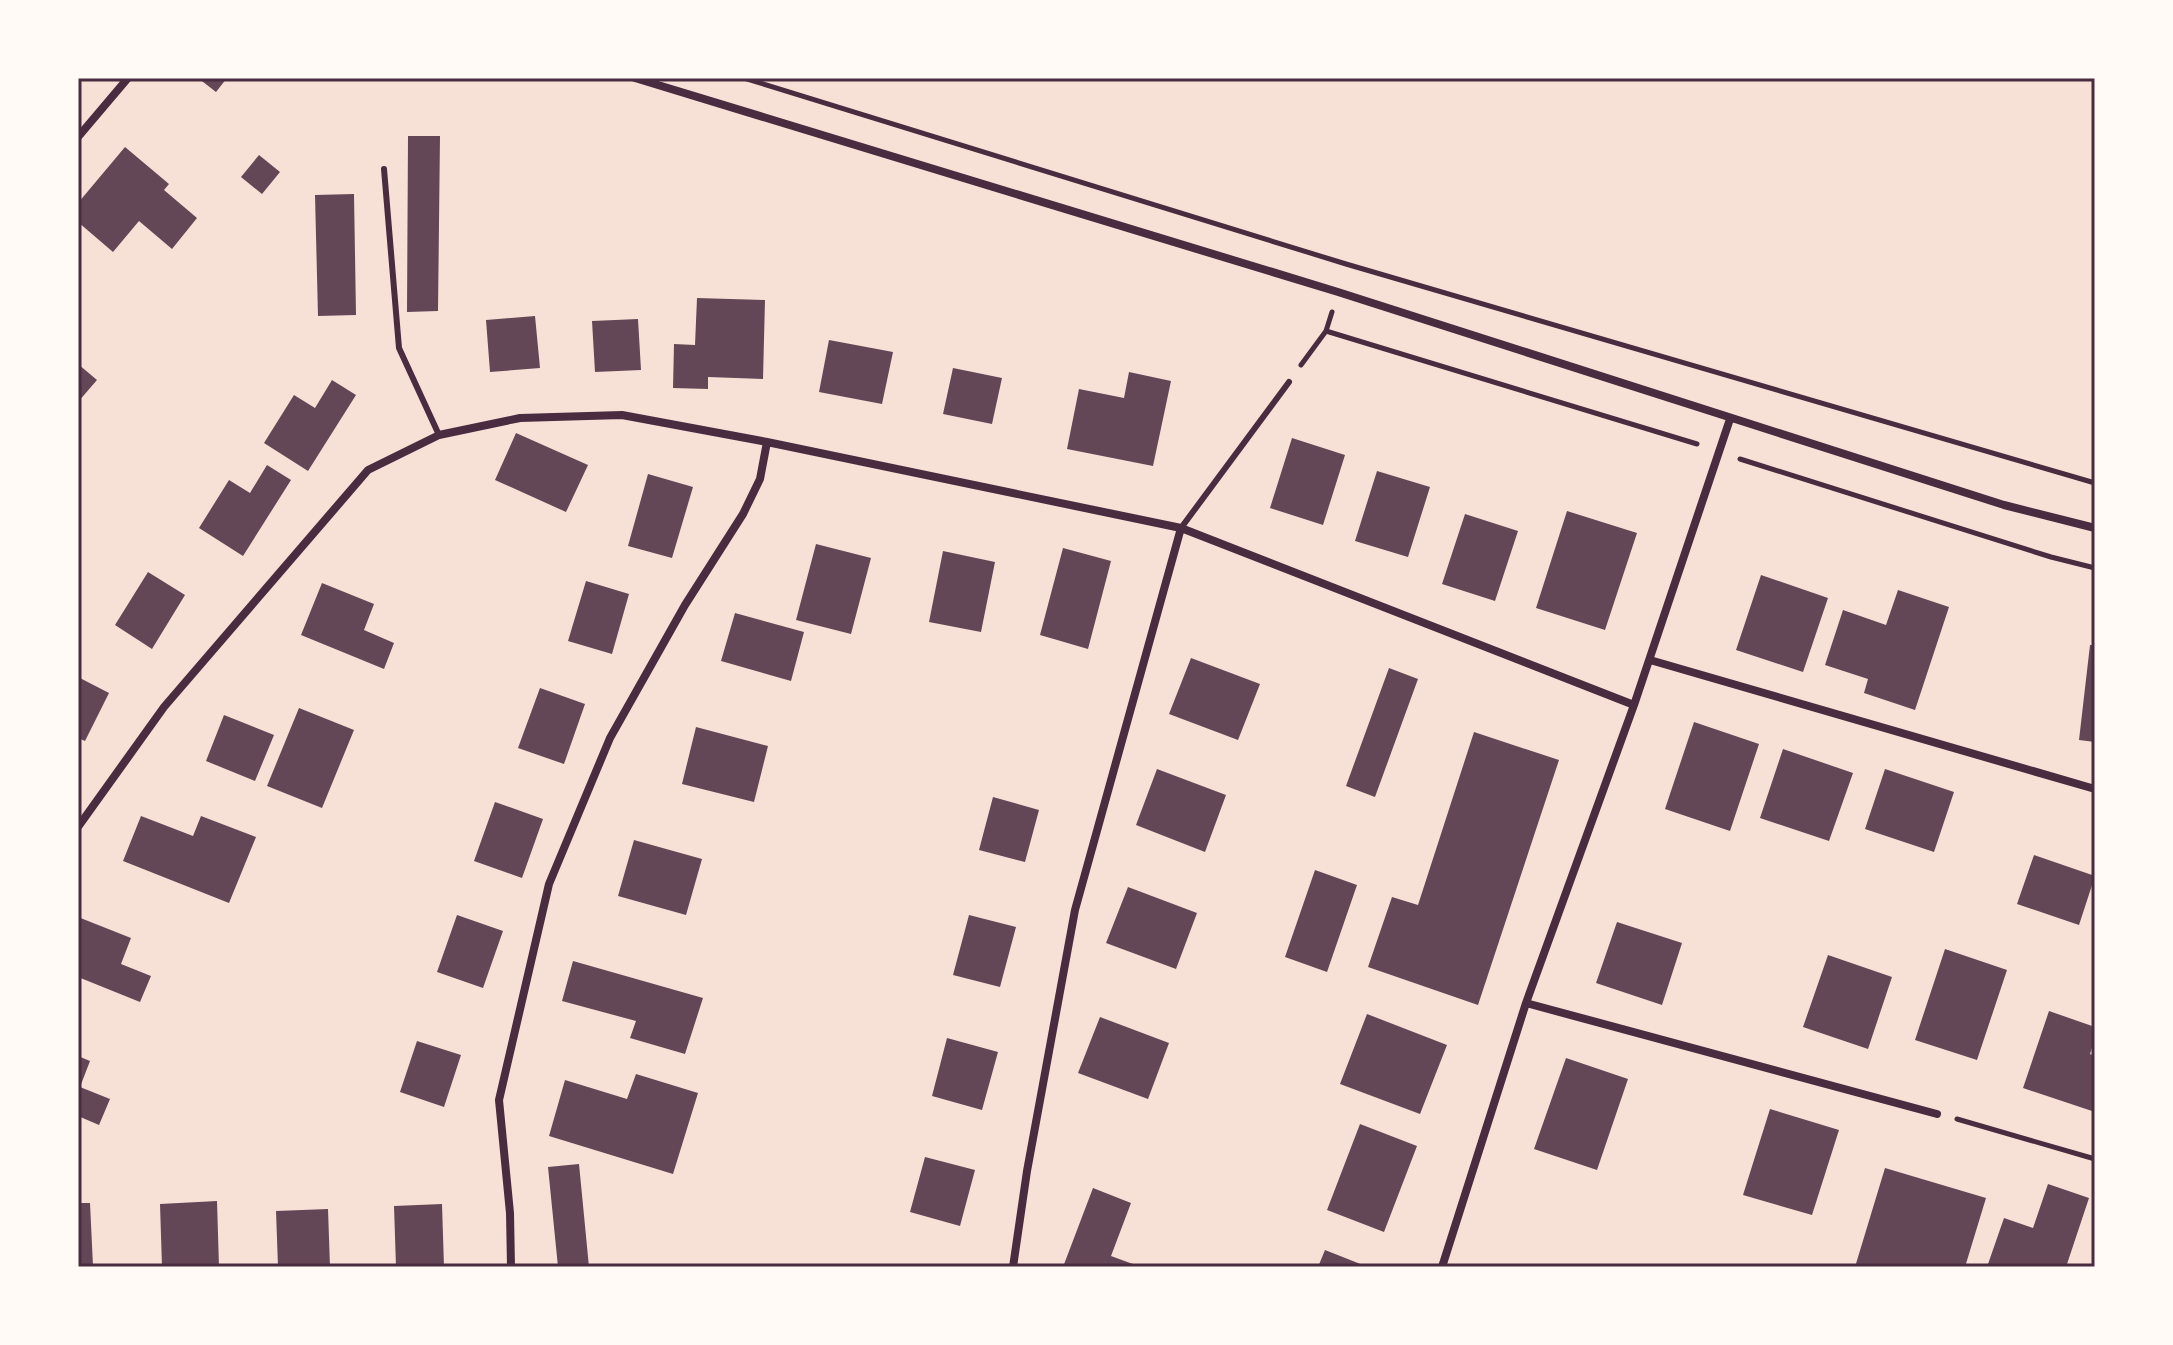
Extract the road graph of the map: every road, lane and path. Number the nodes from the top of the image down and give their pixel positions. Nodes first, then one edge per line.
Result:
1 (128, 78) edge
2 (635, 78) edge
3 (744, 78) edge
4 (78, 137) edge
5 (384, 169) dead end
6 (1346, 264) junction
7 (1338, 292) junction
8 (1326, 331) junction
9 (1289, 382) joint
10 (1730, 419) junction
11 (439, 435) junction
12 (767, 442) junction
13 (1720, 452) junction
14 (2095, 483) edge
15 (1181, 528) junction
16 (2095, 528) edge
17 (2095, 568) edge
18 (1650, 660) junction
19 (1634, 705) junction
20 (2095, 789) edge
21 (78, 827) edge
22 (1526, 1003) junction
23 (1937, 1114) joint
24 (2095, 1159) edge
25 (511, 1267) edge
26 (1013, 1267) edge
27 (1442, 1267) edge

1 - 4 street
2 - 7 street
3 - 6 path
5 - 11 lane
6 - 7 path
6 - 14 path
7 - 8 path
7 - 10 street
8 - 9 path
8 - 13 path
9 - 15 lane
10 - 13 street
10 - 16 street
11 - 12 street
11 - 21 street
12 - 15 street
12 - 25 street
13 - 17 path
13 - 18 street
15 - 19 street
15 - 26 street
18 - 19 street
18 - 20 street
19 - 22 street
22 - 23 street
22 - 27 street
23 - 24 path

